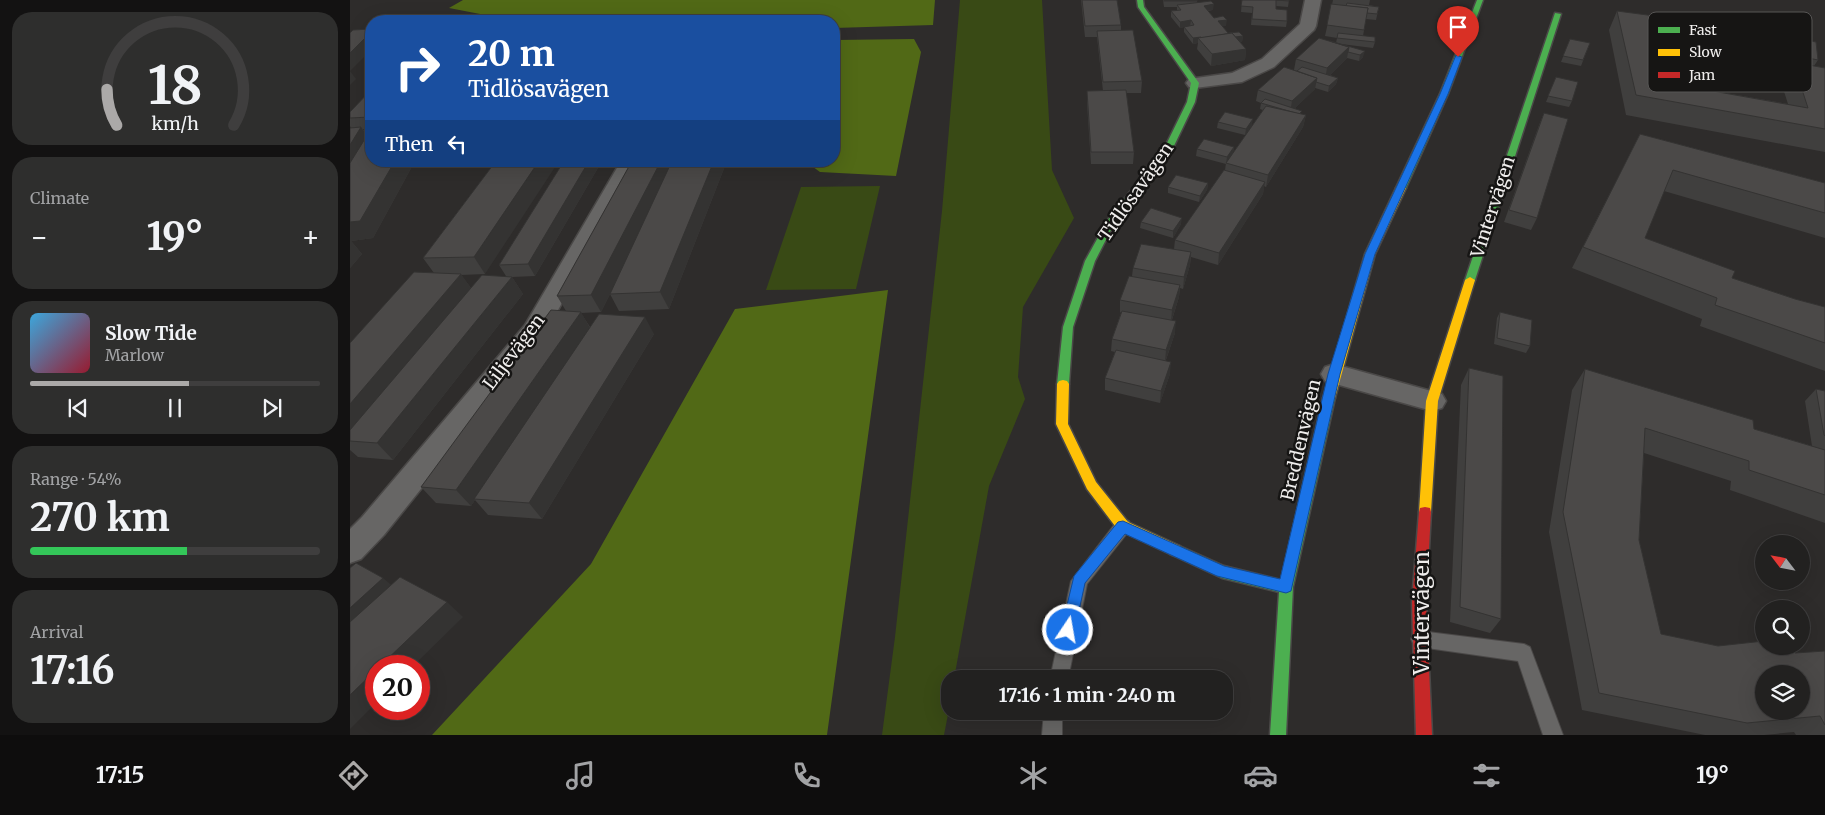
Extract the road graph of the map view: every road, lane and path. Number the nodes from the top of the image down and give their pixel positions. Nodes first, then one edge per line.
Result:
1 (1140, 0) edge
2 (1313, 0) edge
3 (1480, 0) edge
4 (1557, 14) dead end
5 (1195, 83) junction
6 (628, 167) edge
7 (1334, 374) junction
8 (1432, 401) junction
9 (362, 523) edge
10 (1123, 526) junction
11 (350, 549) edge
12 (1286, 587) junction
13 (1420, 639) junction
14 (1060, 670) edge
15 (1053, 720) edge
16 (1052, 735) edge
17 (1278, 735) edge
18 (1424, 735) edge
19 (1553, 735) edge

1 - 5 street
2 - 5 street
3 - 7 street, Breddenvägen
4 - 8 street, Vintervägen
5 - 10 street, Tidlösavägen
6 - 9 street, Liljevägen
7 - 8 street
7 - 12 street, Breddenvägen
8 - 13 street, Vintervägen
9 - 11 street, Liljevägen
10 - 12 street, Tidlösavägen
10 - 14 lane
12 - 17 street, Breddenvägen
13 - 18 street, Vintervägen
13 - 19 lane
15 - 16 lane

